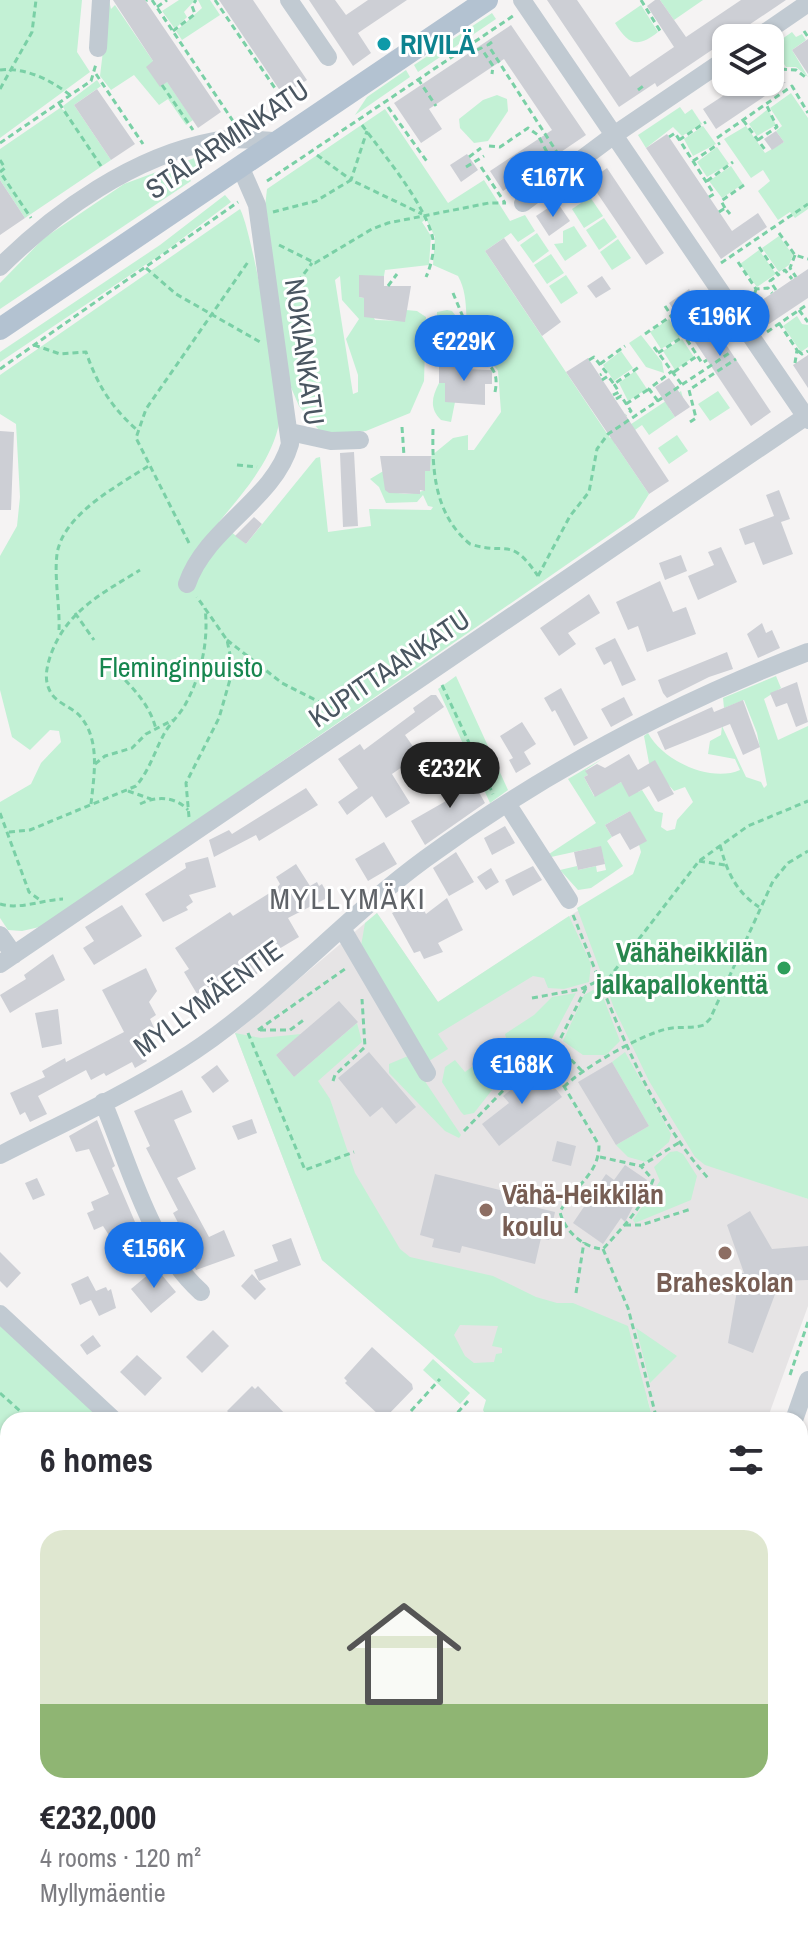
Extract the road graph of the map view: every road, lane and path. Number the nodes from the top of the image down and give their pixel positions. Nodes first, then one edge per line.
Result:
1 (36, 0) edge
2 (101, 0) edge
3 (148, 0) edge
4 (167, 0) edge
5 (196, 0) edge
6 (216, 0) edge
7 (289, 0) edge
8 (487, 0) edge
9 (522, 0) edge
10 (641, 0) edge
11 (808, 3) edge
12 (157, 7) junction
13 (511, 17) dead end
14 (777, 24) edge
15 (171, 31) junction
16 (804, 31) dead end
17 (662, 34) dead end
18 (808, 37) edge
19 (492, 42) dead end
20 (98, 48) joint
21 (477, 50) dead end
22 (328, 57) dead end
23 (504, 59) dead end
24 (499, 62) junction
25 (712, 68) edge
26 (10, 69) junction
27 (784, 69) edge
28 (0, 70) edge
29 (96, 72) junction
30 (492, 74) dead end
31 (517, 78) dead end
32 (418, 79) junction
33 (808, 79) edge
34 (512, 82) junction
35 (646, 84) dead end
36 (162, 85) dead end
37 (784, 88) edge
38 (0, 89) edge
39 (638, 90) dead end
40 (786, 91) junction
41 (71, 95) junction
42 (764, 97) dead end
43 (113, 100) junction
44 (759, 100) dead end
45 (59, 103) junction
46 (285, 103) dead end
47 (107, 104) dead end
48 (766, 104) junction
49 (436, 106) dead end
50 (388, 107) dead end
51 (740, 113) dead end
52 (808, 113) edge
53 (340, 119) dead end
54 (744, 120) junction
55 (233, 121) dead end
56 (706, 122) dead end
57 (188, 123) dead end
58 (539, 124) junction
59 (362, 125) dead end
60 (130, 126) junction
61 (720, 127) dead end
62 (347, 128) junction
63 (125, 130) dead end
64 (530, 130) junction
65 (367, 131) junction
66 (724, 133) junction
67 (614, 135) junction
68 (669, 137) dead end
69 (679, 140) junction
70 (758, 140) junction
71 (275, 141) junction
72 (0, 143) edge
73 (489, 146) dead end
74 (481, 148) dead end
75 (147, 151) dead end
76 (686, 151) junction
77 (766, 151) dead end
78 (558, 154) dead end
79 (681, 154) dead end
80 (317, 155) dead end
81 (484, 156) dead end
82 (549, 156) dead end
83 (469, 157) dead end
84 (0, 160) edge
85 (693, 161) junction
86 (733, 162) dead end
87 (428, 163) dead end
88 (240, 166) junction
89 (466, 167) dead end
90 (481, 167) dead end
91 (103, 169) dead end
92 (699, 171) junction
93 (0, 172) edge
94 (694, 174) dead end
95 (351, 180) junction
96 (706, 181) junction
97 (267, 182) dead end
98 (747, 183) dead end
99 (709, 193) dead end
100 (241, 201) dead end
101 (509, 203) junction
102 (808, 204) edge
103 (725, 208) junction
104 (719, 212) dead end
105 (258, 214) junction
106 (730, 214) dead end
107 (423, 215) junction
108 (31, 218) dead end
109 (779, 233) dead end
110 (261, 243) junction
111 (759, 247) dead end
112 (795, 255) junction
113 (696, 257) junction
114 (808, 259) edge
115 (738, 262) dead end
116 (312, 263) junction
117 (721, 263) dead end
118 (0, 267) edge
119 (680, 267) dead end
120 (146, 268) junction
121 (397, 274) dead end
122 (778, 275) junction
123 (426, 277) dead end
124 (388, 286) dead end
125 (756, 289) junction
126 (453, 293) dead end
127 (756, 304) dead end
128 (808, 304) edge
129 (667, 307) dead end
130 (271, 309) junction
131 (799, 310) junction
132 (211, 316) junction
133 (671, 316) junction
134 (808, 322) edge
135 (779, 323) junction
136 (0, 329) edge
137 (767, 332) dead end
138 (645, 334) dead end
139 (684, 336) junction
140 (34, 345) junction
141 (625, 346) dead end
142 (654, 347) dead end
143 (797, 350) junction
144 (808, 351) edge
145 (468, 352) junction
146 (731, 352) dead end
147 (658, 353) junction
148 (278, 356) junction
149 (697, 356) junction
150 (736, 359) dead end
151 (589, 360) dead end
152 (707, 360) dead end
153 (795, 363) dead end
154 (600, 364) junction
155 (639, 367) dead end
156 (0, 369) edge
157 (468, 369) dead end
158 (672, 372) junction
159 (614, 384) junction
160 (682, 385) junction
161 (649, 389) junction
162 (495, 392) dead end
163 (658, 401) junction
164 (626, 404) junction
165 (626, 415) dead end
166 (807, 417) edge
167 (690, 422) dead end
168 (402, 427) dead end
169 (136, 429) junction
170 (433, 429) dead end
171 (290, 432) junction
172 (360, 440) dead end
173 (404, 456) dead end
174 (150, 465) junction
175 (194, 562) junction
176 (140, 570) dead end
177 (538, 576) junction
178 (187, 584) joint
179 (543, 584) dead end
180 (205, 608) junction
181 (75, 613) junction
182 (59, 634) junction
183 (94, 640) dead end
184 (227, 640) junction
185 (808, 652) edge
186 (111, 666) dead end
187 (435, 671) junction
188 (347, 716) dead end
189 (174, 719) junction
190 (156, 729) junction
191 (95, 764) junction
192 (127, 791) junction
193 (151, 799) junction
194 (808, 801) edge
195 (91, 804) junction
196 (140, 804) dead end
197 (505, 807) junction
198 (188, 810) junction
199 (0, 813) edge
200 (9, 832) junction
201 (195, 833) junction
202 (720, 845) junction
203 (808, 851) edge
204 (699, 861) junction
205 (725, 865) junction
206 (29, 892) junction
207 (75, 896) dead end
208 (40, 900) junction
209 (569, 900) joint
210 (29, 902) junction
211 (0, 904) edge
212 (761, 908) junction
213 (343, 930) junction
214 (0, 935) edge
215 (7, 960) edge
216 (339, 961) dead end
217 (345, 969) junction
218 (352, 977) dead end
219 (600, 980) junction
220 (602, 987) junction
221 (586, 988) junction
222 (362, 993) dead end
223 (532, 998) dead end
224 (305, 1019) dead end
225 (258, 1030) junction
226 (557, 1045) junction
227 (628, 1045) junction
228 (549, 1061) junction
229 (582, 1071) junction
230 (427, 1073) dead end
231 (333, 1081) dead end
232 (564, 1087) junction
233 (103, 1102) junction
234 (464, 1131) dead end
235 (680, 1142) junction
236 (354, 1152) dead end
237 (0, 1155) edge
238 (599, 1157) junction
239 (641, 1166) junction
240 (708, 1178) dead end
241 (691, 1209) dead end
242 (625, 1225) junction
243 (584, 1242) junction
244 (603, 1249) junction
245 (201, 1292) dead end
246 (576, 1293) dead end
247 (0, 1314) edge
248 (808, 1322) edge
249 (440, 1379) dead end
250 (808, 1380) edge
251 (786, 1388) dead end
252 (0, 1393) edge
253 (468, 1401) dead end
254 (411, 1411) dead end
255 (21, 1412) edge
256 (105, 1412) edge
257 (458, 1412) edge
258 (655, 1412) edge
259 (797, 1412) edge

1 - 26 path
2 - 20 street
3 - 12 path
4 - 12 path
5 - 15 path
6 - 46 path
7 - 22 street
8 - 71 main road, STÅLARMINKATU
9 - 67 street
10 - 17 path
11 - 14 street
12 - 15 path
13 - 32 path
15 - 55 path
16 - 18 path
19 - 24 path
20 - 29 path
21 - 30 path
23 - 24 path
24 - 34 path
25 - 67 street
26 - 28 path
26 - 38 path
26 - 41 path
27 - 33 path
29 - 41 path
29 - 43 path
31 - 34 path
32 - 49 path
32 - 62 path
34 - 58 path
35 - 39 path
36 - 57 path
37 - 40 path
40 - 48 path
40 - 52 path
41 - 45 path
42 - 48 path
43 - 47 path
43 - 60 path
44 - 48 path
45 - 72 path
45 - 91 path
48 - 54 path
48 - 70 path
50 - 87 path
51 - 54 path
53 - 62 path
54 - 66 path
54 - 70 path
56 - 69 path
58 - 64 path
58 - 78 path
59 - 65 path
60 - 63 path
60 - 75 path
61 - 66 path
62 - 97 path
64 - 73 path
64 - 82 path
65 - 95 path
65 - 107 path
66 - 85 path
67 - 101 street
67 - 113 street
68 - 69 path
69 - 76 path
70 - 77 path
71 - 88 main road, STÅLARMINKATU
71 - 118 street
74 - 83 path
76 - 79 path
76 - 85 path
80 - 95 path
81 - 89 path
84 - 93 path
85 - 92 path
86 - 96 path
88 - 105 street, NOKIANKATU
88 - 136 main road, STÅLARMINKATU
90 - 101 path
92 - 94 path
92 - 96 path
93 - 108 path
95 - 105 path
95 - 107 path
96 - 99 path
98 - 103 path
100 - 120 path
101 - 107 path
102 - 117 path
103 - 104 path
103 - 106 path
105 - 110 street, NOKIANKATU
107 - 116 path
107 - 123 path
109 - 112 path
110 - 116 path
110 - 130 street, NOKIANKATU
110 - 132 path
111 - 122 path
112 - 114 path
112 - 122 path
113 - 119 street
113 - 166 street
115 - 125 path
116 - 130 path
120 - 132 path
120 - 140 path
121 - 124 path
122 - 125 path
125 - 127 path
126 - 145 path
128 - 131 path
129 - 133 path
130 - 148 street, NOKIANKATU
131 - 134 path
131 - 135 path
132 - 148 path
132 - 169 path
133 - 138 path
133 - 139 path
135 - 137 path
135 - 143 path
139 - 147 path
139 - 149 path
140 - 156 path
140 - 169 path
141 - 154 path
142 - 147 path
143 - 144 path
143 - 153 path
145 - 157 path
145 - 162 path
146 - 160 path
147 - 158 path
148 - 171 street, NOKIANKATU
149 - 152 path
149 - 158 path
150 - 167 path
151 - 154 path
154 - 159 path
155 - 159 path
158 - 160 path
158 - 161 path
159 - 164 path
160 - 163 path
161 - 163 path
161 - 164 path
163 - 177 path
164 - 165 path
166 - 187 street, KUPITTAANKATU
168 - 173 path
169 - 174 path
170 - 177 path
171 - 172 street
171 - 175 street, NOKIANKATU
174 - 175 path
174 - 182 path
175 - 178 street
176 - 181 path
177 - 179 path
178 - 180 path
180 - 184 path
180 - 189 path
181 - 182 path
181 - 183 path
182 - 191 path
184 - 188 path
184 - 198 path
185 - 197 street, MYLLYMÄENTIE
186 - 190 path
187 - 197 path
187 - 201 street, KUPITTAANKATU
189 - 190 path
189 - 192 path
190 - 191 path
191 - 195 path
192 - 193 path
192 - 195 path
193 - 196 path
193 - 198 path
194 - 202 path
195 - 200 path
197 - 209 street
197 - 213 street, MYLLYMÄENTIE
198 - 201 path
199 - 200 path
200 - 206 path
201 - 215 street, KUPITTAANKATU
202 - 204 path
202 - 205 path
203 - 212 path
204 - 205 path
204 - 220 path
205 - 212 path
206 - 208 path
206 - 210 path
207 - 208 path
208 - 210 path
209 - 219 path
210 - 211 path
212 - 227 path
213 - 230 street
213 - 233 street, MYLLYMÄENTIE
214 - 215 street
216 - 217 path
217 - 218 path
217 - 225 path
219 - 220 path
219 - 221 path
220 - 227 path
221 - 223 path
221 - 226 path
222 - 231 path
224 - 225 path
225 - 236 path
226 - 228 path
226 - 229 path
227 - 229 path
227 - 235 path
228 - 232 path
228 - 234 path
229 - 232 path
232 - 238 path
233 - 237 street, MYLLYMÄENTIE
233 - 245 street
235 - 239 path
235 - 240 path
238 - 239 path
238 - 243 path
239 - 242 path
241 - 242 path
242 - 244 path
243 - 244 path
243 - 246 path
244 - 258 path
247 - 256 street
248 - 251 path
249 - 254 path
250 - 259 street
252 - 255 path
253 - 257 path

